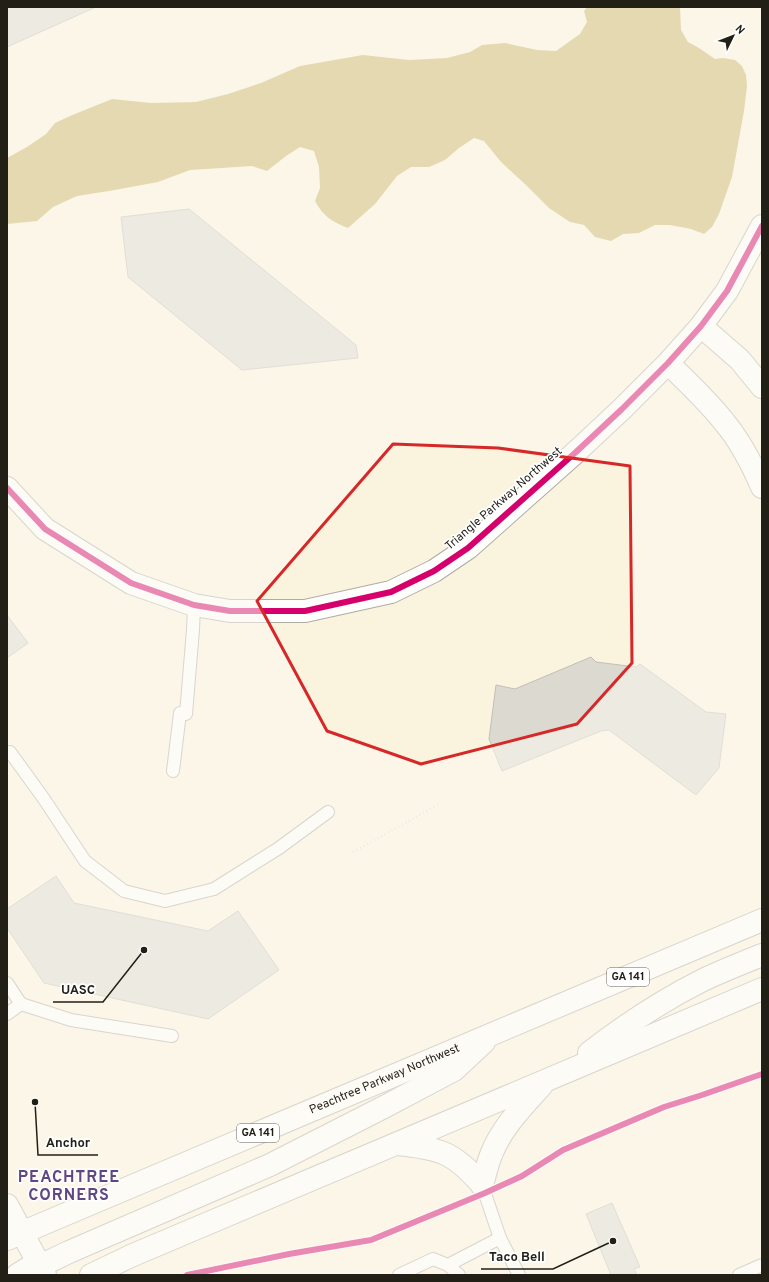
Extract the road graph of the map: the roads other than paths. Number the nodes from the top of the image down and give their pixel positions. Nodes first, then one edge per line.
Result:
1 (762, 226) edge
2 (701, 326) junction
3 (668, 363) junction
4 (762, 387) edge
5 (762, 487) edge
6 (7, 488) edge
7 (194, 605) junction
8 (10, 752) dead end
9 (173, 771) dead end
10 (328, 812) dead end
11 (762, 920) edge
12 (762, 955) edge
13 (7, 983) edge
14 (762, 989) edge
15 (21, 1004) junction
16 (7, 1014) edge
17 (493, 1033) junction
18 (172, 1036) dead end
19 (571, 1070) junction
20 (547, 1080) junction
21 (396, 1144) junction
22 (482, 1185) junction
23 (7, 1205) edge
24 (14, 1235) edge
25 (500, 1238) junction
26 (133, 1255) junction
27 (448, 1265) junction
28 (762, 1265) edge
29 (41, 1268) edge
30 (17, 1275) edge
31 (91, 1275) edge
32 (120, 1275) edge
33 (399, 1275) edge
34 (459, 1275) edge
35 (519, 1275) edge
36 (740, 1275) edge

1 - 2 main road, Triangle Parkway Northwest
2 - 3 main road, Triangle Parkway Northwest
2 - 4 main road
3 - 5 main road
3 - 7 main road, Triangle Parkway Northwest
6 - 7 main road, Triangle Parkway Northwest
7 - 9 lane
8 - 10 lane
11 - 17 main road, Peachtree Parkway Northwest / GA 141
12 - 19 main road
13 - 15 lane
14 - 19 main road
15 - 16 lane
15 - 18 lane
17 - 24 main road, Peachtree Parkway Northwest / GA 141
17 - 29 main road
19 - 20 main road
20 - 21 main road
20 - 22 main road
21 - 22 main road
21 - 26 main road
22 - 25 lane
23 - 24 main road
24 - 29 main road
25 - 27 lane
25 - 35 lane
26 - 31 main road
26 - 32 main road
27 - 33 lane
27 - 34 lane
28 - 36 lane
29 - 30 main road

